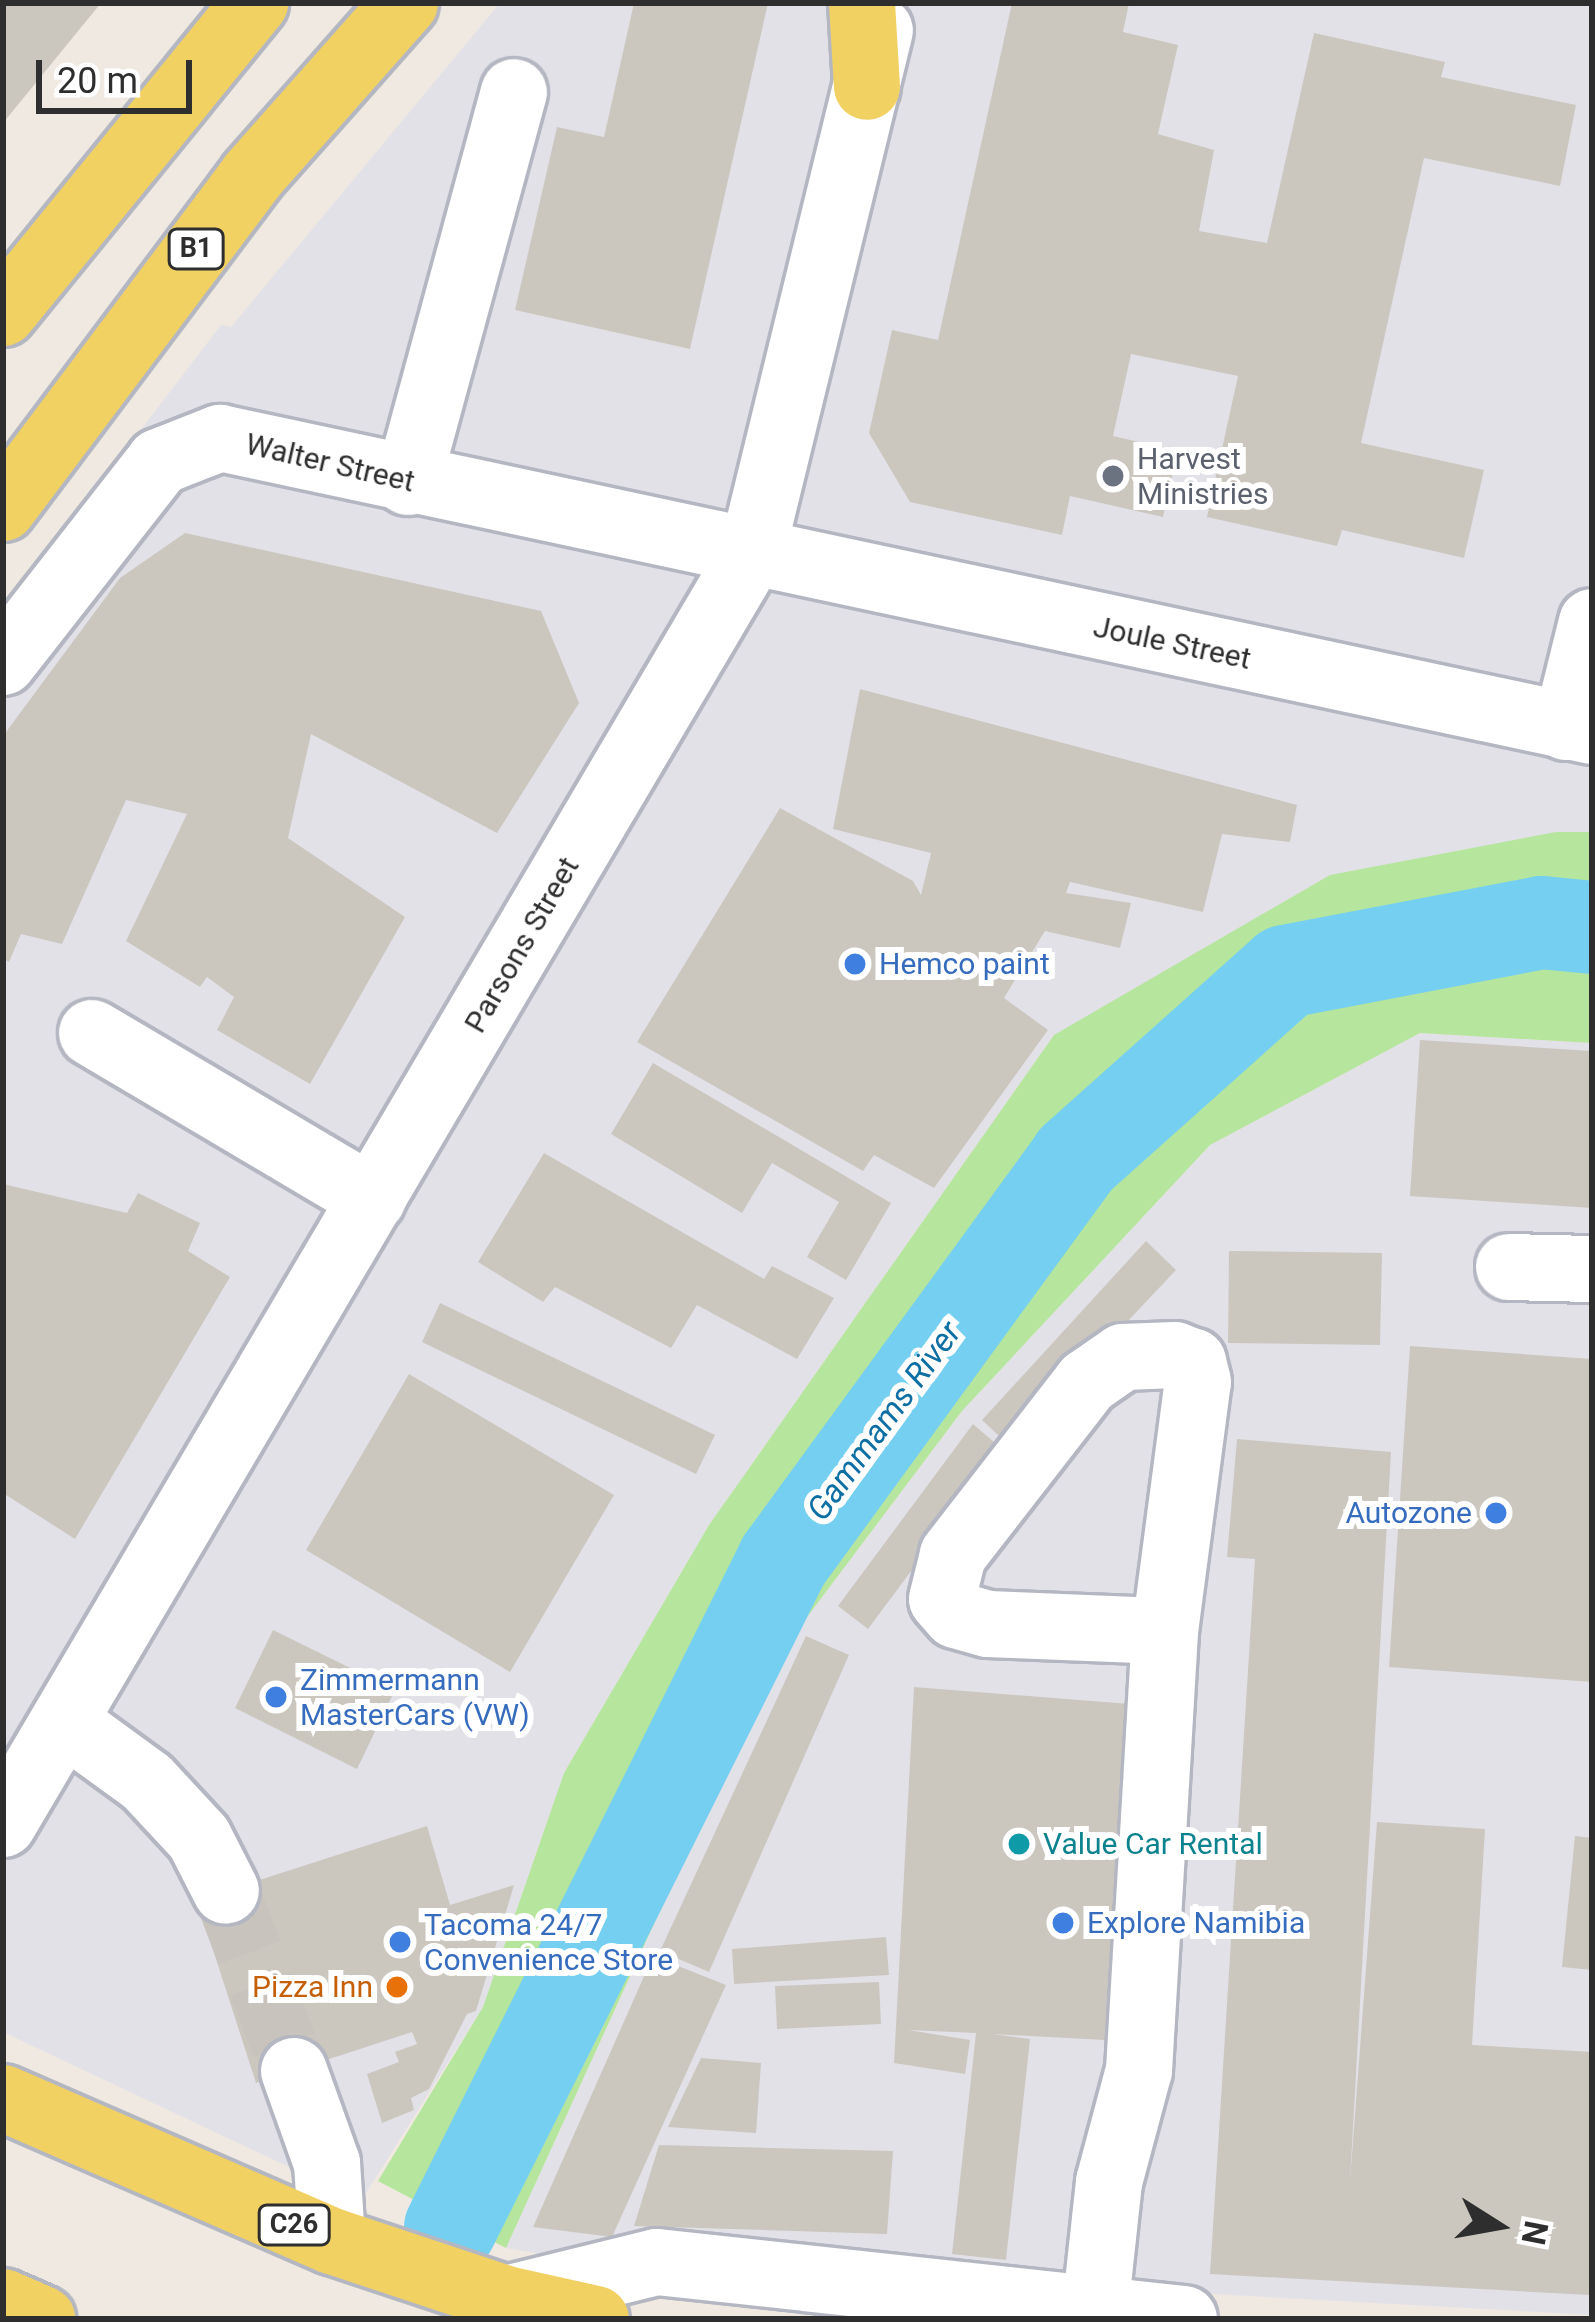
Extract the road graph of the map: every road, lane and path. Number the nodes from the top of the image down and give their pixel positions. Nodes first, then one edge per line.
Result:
1 (255, 3) edge
2 (405, 3) edge
3 (862, 3) edge
4 (886, 3) edge
5 (867, 87) junction
6 (514, 92) dead end
7 (3, 313) edge
8 (408, 482) junction
9 (3, 508) edge
10 (752, 553) junction
11 (1592, 622) edge
12 (3, 662) edge
13 (1579, 729) edge
14 (92, 1034) dead end
15 (373, 1199) junction
16 (1509, 1267) dead end
17 (1592, 1269) edge
18 (1165, 1631) junction
19 (66, 1723) junction
20 (3, 1824) edge
21 (226, 1891) tunnel mouth
22 (294, 2071) tunnel mouth
23 (3, 2098) edge
24 (332, 2241) junction
25 (506, 2300) junction
26 (3, 2302) edge
27 (1095, 2311) junction
28 (42, 2319) edge
29 (596, 2319) edge
30 (1184, 2319) edge

1 - 7 main road
2 - 9 main road, B1
3 - 5 main road
4 - 5 street, Parsons Street
5 - 10 street, Parsons Street
6 - 8 street
8 - 10 street, Walter Street
8 - 12 street, Walter Street
10 - 13 street, Joule Street
10 - 15 street, Parsons Street
11 - 13 street
14 - 15 street
15 - 19 street, Parsons Street
16 - 17 street
18 - 18 street
18 - 27 street
19 - 20 street, Parsons Street
19 - 21 street
22 - 24 street
23 - 24 main road, C26
24 - 25 main road, C26
25 - 27 street
25 - 29 main road, C26
26 - 28 main road
27 - 30 street

